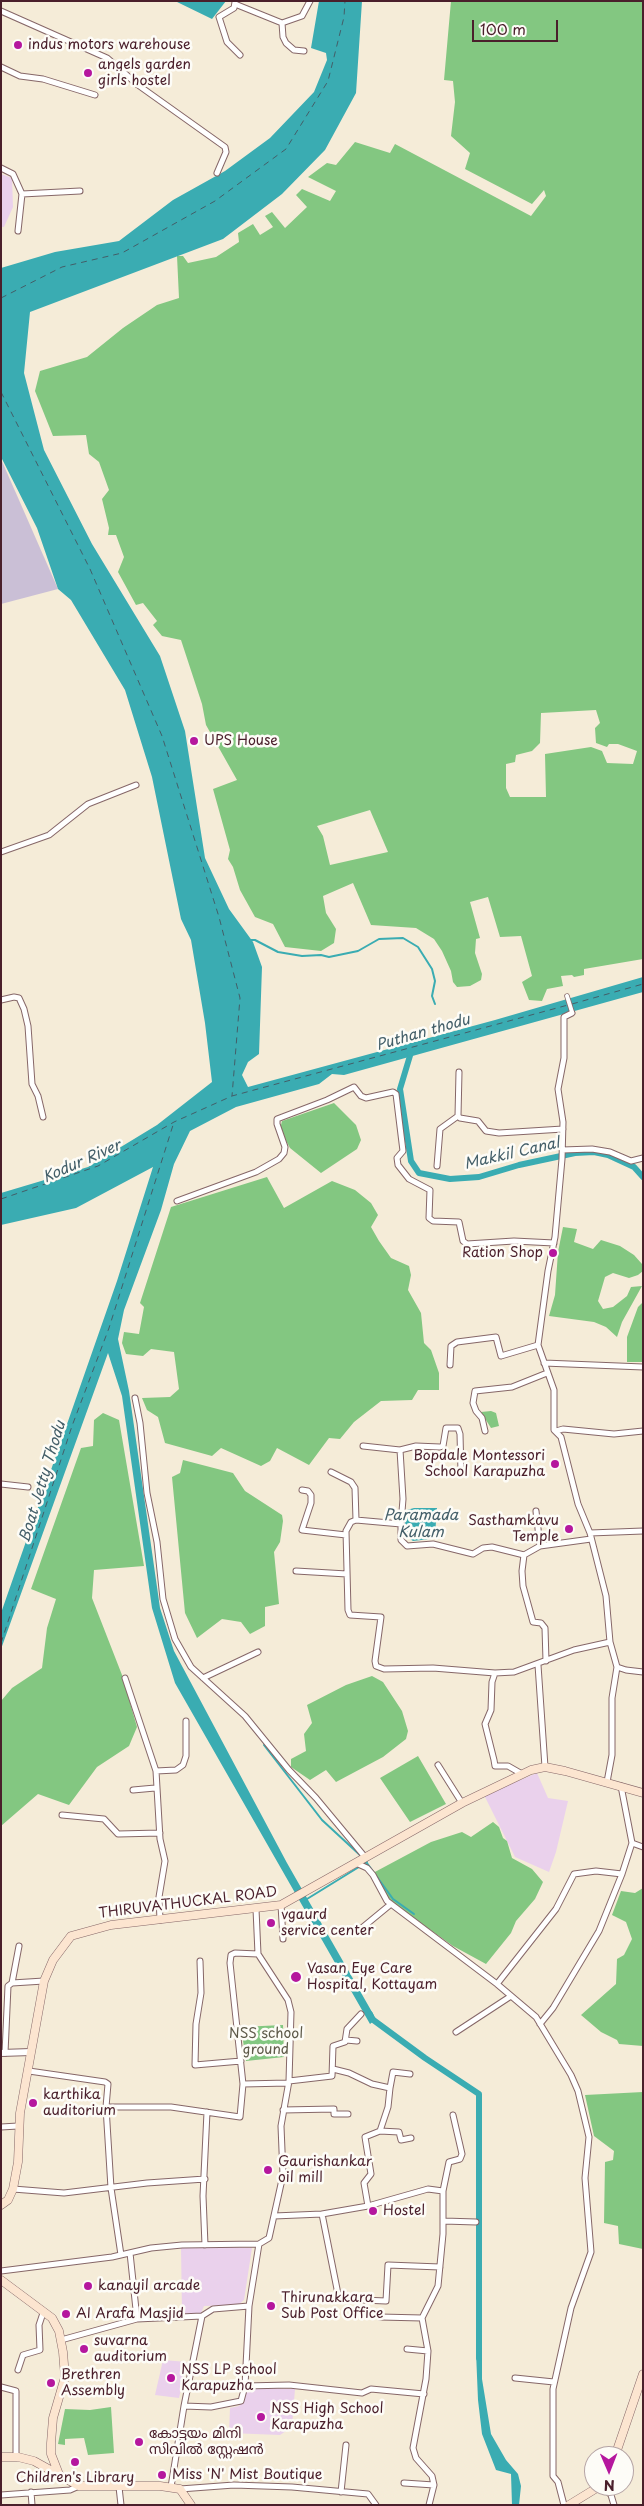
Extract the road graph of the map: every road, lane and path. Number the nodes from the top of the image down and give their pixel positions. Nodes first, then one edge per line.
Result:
1 (310, 1) edge
2 (235, 2) edge
3 (1, 11) edge
4 (282, 23) junction
5 (304, 51) dead end
6 (240, 55) dead end
7 (1, 67) edge
8 (95, 95) dead end
9 (1, 168) edge
10 (217, 173) dead end
11 (80, 191) dead end
12 (22, 194) junction
13 (18, 231) dead end
14 (136, 785) dead end
15 (1, 852) edge
16 (567, 996) dead end
17 (1, 1000) edge
18 (572, 1012) joint
19 (459, 1072) dead end
20 (458, 1116) junction
21 (43, 1117) dead end
22 (563, 1129) junction
23 (562, 1152) junction
24 (643, 1158) edge
25 (437, 1166) dead end
26 (177, 1201) dead end
27 (554, 1243) junction
28 (538, 1345) junction
29 (544, 1363) junction
30 (450, 1365) dead end
31 (643, 1367) edge
32 (547, 1373) junction
33 (135, 1398) dead end
34 (485, 1431) dead end
35 (556, 1431) junction
36 (643, 1431) edge
37 (363, 1446) dead end
38 (400, 1450) junction
39 (331, 1472) dead end
40 (461, 1473) dead end
41 (1, 1484) edge
42 (28, 1487) dead end
43 (302, 1490) dead end
44 (536, 1511) dead end
45 (356, 1520) junction
46 (401, 1524) junction
47 (643, 1531) edge
48 (346, 1535) junction
49 (590, 1536) junction
50 (540, 1546) junction
51 (524, 1555) junction
52 (296, 1571) dead end
53 (347, 1574) junction
54 (610, 1642) junction
55 (258, 1652) dead end
56 (546, 1661) junction
57 (538, 1665) junction
58 (617, 1667) junction
59 (643, 1672) edge
60 (496, 1674) junction
61 (125, 1678) dead end
62 (202, 1678) junction
63 (186, 1721) dead end
64 (438, 1764) dead end
65 (545, 1767) junction
66 (156, 1772) junction
67 (522, 1774) junction
68 (607, 1782) junction
69 (621, 1786) junction
70 (155, 1788) junction
71 (133, 1790) dead end
72 (643, 1793) edge
73 (462, 1803) junction
74 (62, 1815) dead end
75 (160, 1834) junction
76 (632, 1843) junction
77 (643, 1847) edge
78 (362, 1859) junction
79 (622, 1874) junction
80 (391, 1904) junction
81 (281, 1905) junction
82 (256, 1909) junction
83 (160, 1920) junction
84 (357, 1932) dead end
85 (284, 1939) dead end
86 (19, 1946) dead end
87 (258, 1954) junction
88 (200, 1961) dead end
89 (44, 1981) junction
90 (1, 1984) edge
91 (10, 1984) junction
92 (498, 1984) junction
93 (511, 1996) junction
94 (361, 2014) dead end
95 (540, 2024) junction
96 (456, 2032) dead end
97 (346, 2040) junction
98 (357, 2041) dead end
99 (31, 2052) junction
100 (3, 2053) edge
101 (241, 2061) junction
102 (333, 2070) junction
103 (28, 2071) junction
104 (410, 2074) dead end
105 (289, 2082) junction
106 (243, 2084) junction
107 (390, 2088) junction
108 (106, 2107) junction
109 (283, 2110) junction
110 (208, 2112) junction
111 (348, 2114) dead end
112 (454, 2115) dead end
113 (18, 2126) junction
114 (1, 2127) edge
115 (380, 2131) junction
116 (411, 2138) dead end
117 (205, 2179) junction
118 (111, 2188) junction
119 (13, 2189) junction
120 (443, 2191) junction
121 (1, 2205) edge
122 (368, 2206) junction
123 (322, 2214) junction
124 (274, 2216) junction
125 (444, 2221) junction
126 (476, 2222) dead end
127 (205, 2244) junction
128 (259, 2244) junction
129 (130, 2253) junction
130 (121, 2255) junction
131 (440, 2266) junction
132 (1, 2271) edge
133 (1, 2280) edge
134 (249, 2306) junction
135 (43, 2313) junction
136 (202, 2316) junction
137 (380, 2318) dead end
138 (422, 2318) junction
139 (137, 2319) junction
140 (61, 2340) junction
141 (407, 2349) dead end
142 (428, 2352) junction
143 (18, 2370) dead end
144 (643, 2374) edge
145 (515, 2378) dead end
146 (554, 2382) junction
147 (245, 2386) junction
148 (1, 2387) edge
149 (424, 2394) junction
150 (184, 2406) junction
151 (346, 2445) dead end
152 (618, 2446) edge
153 (16, 2456) junction
154 (1, 2457) edge
155 (60, 2477) junction
156 (404, 2483) dead end
157 (434, 2485) junction
158 (79, 2486) junction
159 (119, 2487) junction
160 (171, 2487) junction
161 (180, 2489) junction
162 (31, 2492) junction
163 (341, 2492) junction
164 (1, 2495) edge
165 (584, 2496) edge
166 (32, 2505) edge
167 (121, 2505) edge
168 (191, 2505) edge
169 (376, 2505) edge
170 (429, 2505) edge
171 (564, 2505) edge
172 (569, 2505) edge

1 - 4 street
2 - 4 street
2 - 6 street
3 - 10 street
4 - 5 street
7 - 8 street
9 - 12 street
11 - 12 street
12 - 13 street
14 - 15 street
16 - 18 street
17 - 21 street
18 - 22 street
19 - 20 street
20 - 22 street
20 - 25 street
22 - 23 street
23 - 24 street
23 - 27 street
26 - 27 street
27 - 28 street
28 - 29 street
28 - 30 street
29 - 31 street
29 - 32 street
32 - 34 street
32 - 35 street
33 - 62 street
35 - 36 street
35 - 49 street
37 - 38 street
38 - 40 street
38 - 46 street
39 - 45 street
41 - 42 street
43 - 48 street
44 - 50 street
45 - 46 street
45 - 48 street
46 - 51 street
47 - 49 street
48 - 53 street
49 - 50 street
49 - 54 street
50 - 51 street
51 - 56 street
52 - 53 street
53 - 60 street
54 - 56 street
54 - 58 street
55 - 62 street
56 - 57 street
57 - 60 street
57 - 65 street
58 - 59 street
58 - 68 street
60 - 67 street
61 - 66 street
62 - 78 street
63 - 66 street
64 - 73 street
65 - 67 main road
65 - 68 main road
66 - 70 street
67 - 73 main road
68 - 69 main road
69 - 72 main road
69 - 76 street
70 - 71 street
70 - 75 street
73 - 78 main road
74 - 75 street
75 - 83 street
76 - 77 street
76 - 79 street
78 - 80 street
78 - 81 main road, THIRUVATHUCKAL ROAD
79 - 92 street
79 - 95 street
80 - 84 street
80 - 92 street
81 - 82 main road, THIRUVATHUCKAL ROAD
81 - 85 street
82 - 83 main road, THIRUVATHUCKAL ROAD
82 - 87 street
83 - 89 main road, THIRUVATHUCKAL ROAD
86 - 91 street
87 - 101 street
87 - 105 street
88 - 101 street
89 - 91 street
89 - 99 main road, THIRUVATHUCKAL ROAD
90 - 91 street
91 - 100 street
92 - 93 street
93 - 95 street
93 - 96 street
94 - 97 street
95 - 146 street
97 - 98 street
97 - 102 street
99 - 100 street
99 - 103 main road, THIRUVATHUCKAL ROAD
101 - 106 street
102 - 105 street
102 - 107 street
103 - 108 street
103 - 113 main road, THIRUVATHUCKAL ROAD
104 - 107 street
105 - 106 street
105 - 109 street
106 - 110 street
107 - 115 street
108 - 110 street
108 - 118 street
109 - 111 street
109 - 124 street
110 - 117 street
112 - 120 street
113 - 114 street
113 - 119 main road, THIRUVATHUCKAL ROAD
115 - 116 street
115 - 122 street
117 - 118 street
117 - 127 street
118 - 119 street
118 - 130 street
119 - 121 main road, THIRUVATHUCKAL ROAD
120 - 122 street
120 - 125 street
122 - 123 street
123 - 124 street
123 - 131 street
124 - 128 street
125 - 126 street
125 - 131 street
127 - 128 street
127 - 129 street
128 - 134 street
129 - 130 street
129 - 139 street
130 - 132 street
131 - 138 street
133 - 135 main road
134 - 136 street
134 - 147 street
135 - 140 main road
135 - 143 street
136 - 139 street
136 - 150 street
137 - 138 street
138 - 142 street
139 - 140 street
140 - 155 main road
141 - 142 street
142 - 149 street
144 - 152 main road
145 - 146 street
146 - 171 street
147 - 149 street
147 - 150 street
148 - 153 street
149 - 157 street
150 - 160 street
151 - 163 street
153 - 154 main road
153 - 155 main road
155 - 158 main road
156 - 157 street
157 - 170 street
158 - 159 main road
158 - 162 street
159 - 160 main road
159 - 167 street
160 - 161 main road
161 - 163 street
161 - 168 main road
162 - 164 street
162 - 166 street
163 - 169 street
165 - 172 main road

